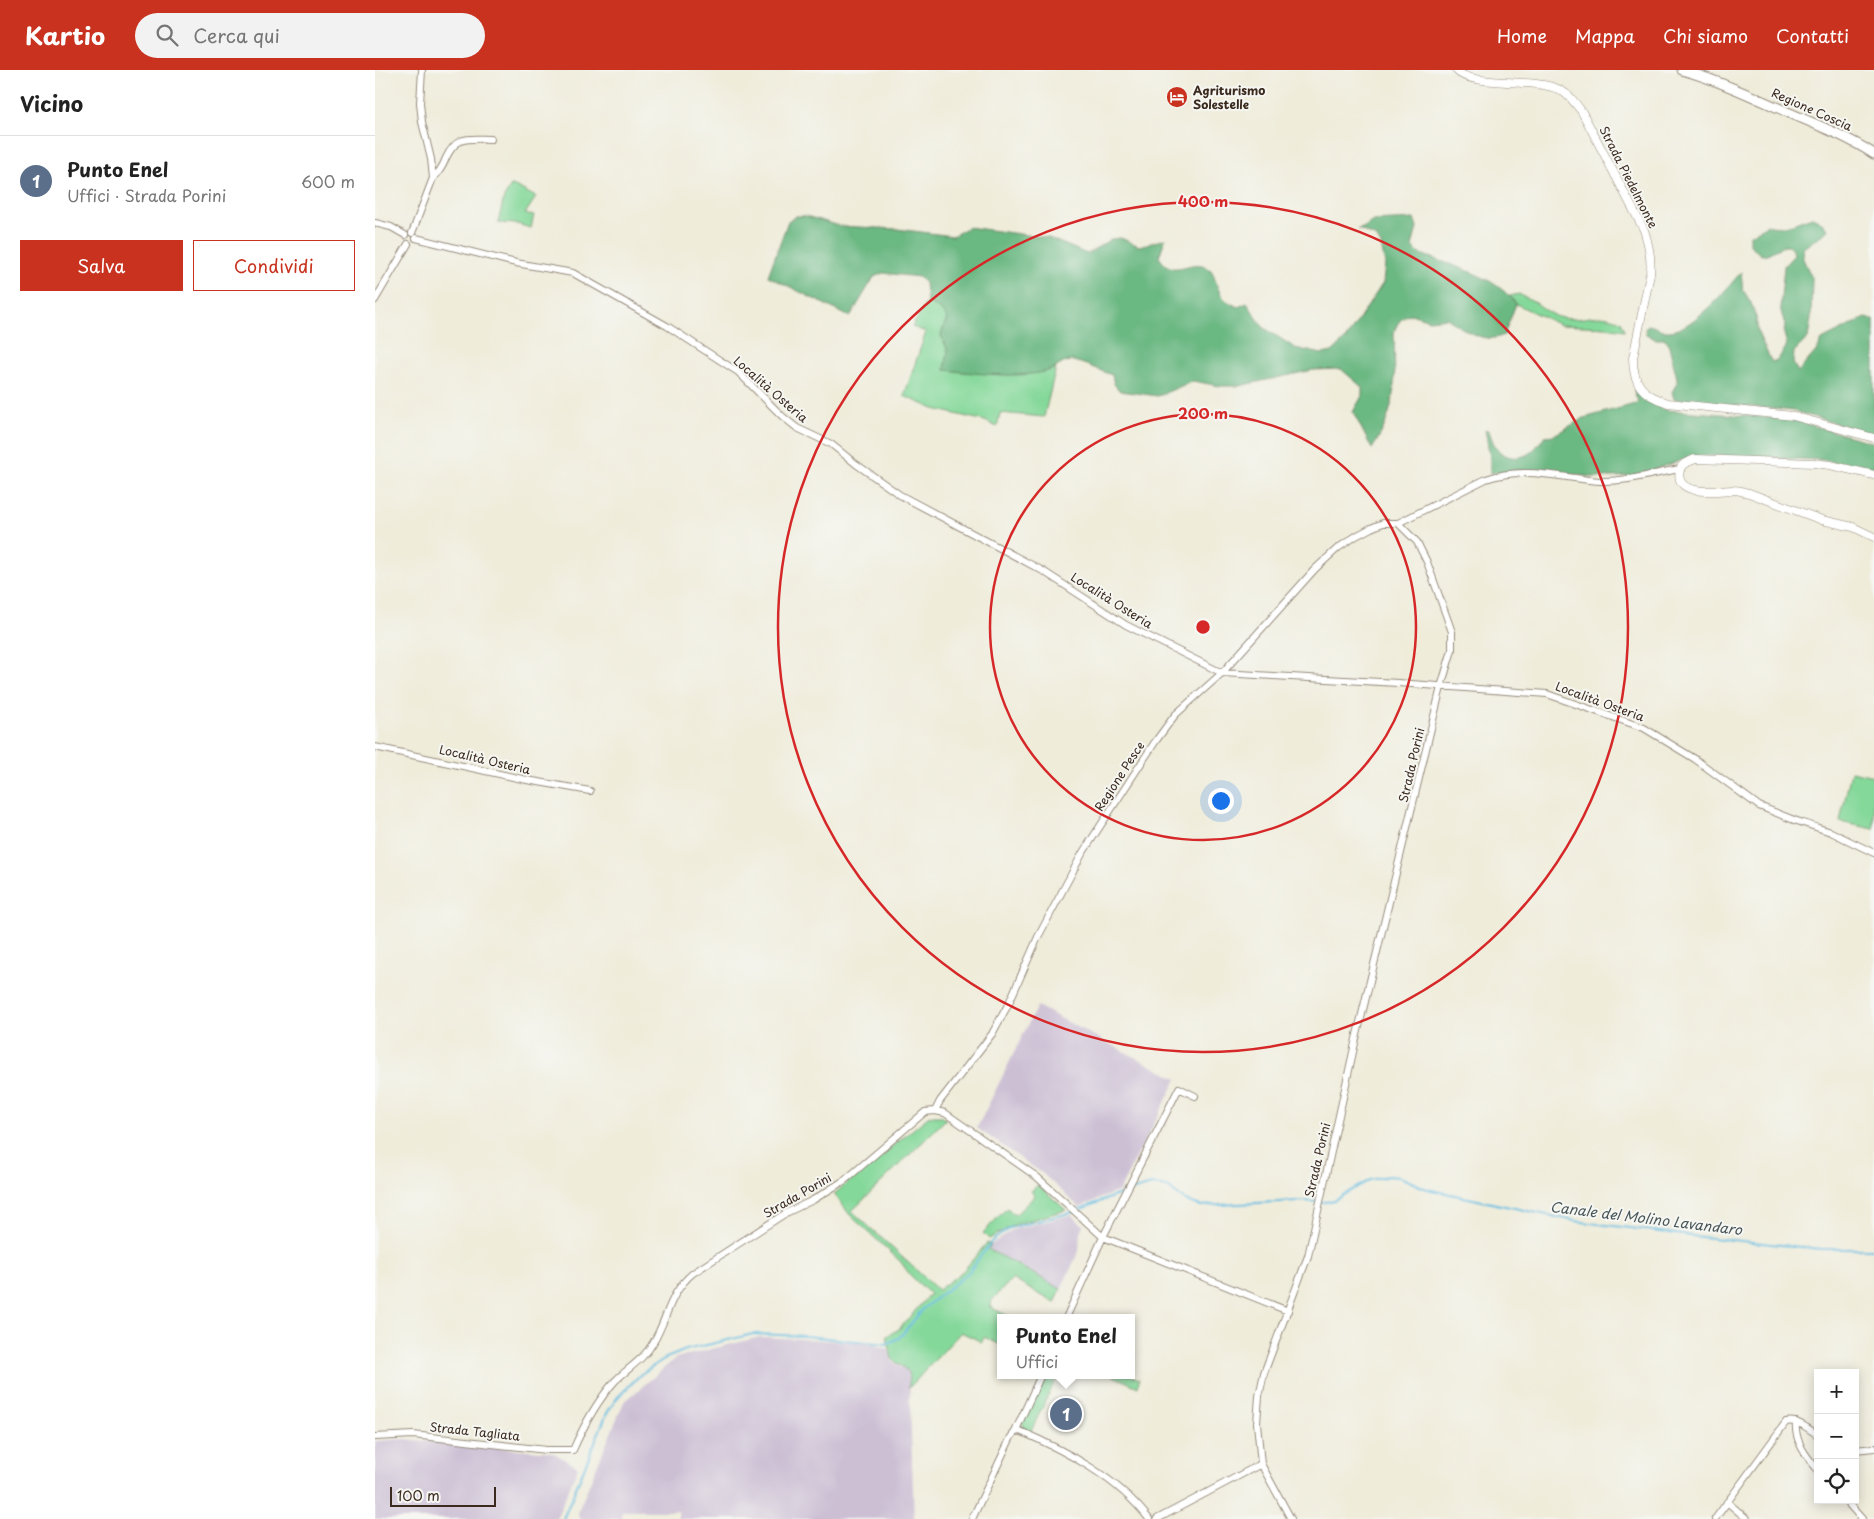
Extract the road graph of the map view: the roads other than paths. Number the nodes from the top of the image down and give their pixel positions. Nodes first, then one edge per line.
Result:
1 (422, 70) edge
2 (1456, 70) edge
3 (1682, 70) edge
4 (491, 139) dead end
5 (1874, 154) edge
6 (433, 178) junction
7 (375, 222) edge
8 (405, 235) junction
9 (414, 235) junction
10 (408, 244) junction
11 (375, 300) edge
12 (1874, 438) edge
13 (1681, 469) junction
14 (1874, 475) edge
15 (1398, 523) junction
16 (1874, 537) edge
17 (1222, 673) junction
18 (1441, 687) junction
19 (375, 747) edge
20 (590, 791) dead end
21 (1874, 853) edge
22 (1195, 1096) dead end
23 (935, 1111) junction
24 (1103, 1237) junction
25 (1288, 1311) junction
26 (1069, 1314) edge
27 (1039, 1379) edge
28 (1796, 1422) junction
29 (1015, 1432) junction
30 (1814, 1432) edge
31 (375, 1437) edge
32 (1874, 1448) edge
33 (573, 1450) joint
34 (1859, 1450) edge
35 (1261, 1464) junction
36 (1814, 1464) edge
37 (1727, 1502) junction
38 (1849, 1504) edge
39 (972, 1519) edge
40 (1149, 1519) edge
41 (1157, 1519) edge
42 (1291, 1519) edge
43 (1715, 1519) edge
44 (1747, 1519) edge
45 (1862, 1519) edge

1 - 6 street
2 - 12 street, Strada Piedelmonte
3 - 5 main road, Regione Coscia
4 - 6 street
6 - 9 street
7 - 8 street
8 - 9 street
8 - 10 street
9 - 10 street
9 - 17 street, Località Osteria
10 - 11 street
13 - 14 street
13 - 15 street
13 - 16 street
15 - 17 street, Regione Pesce
15 - 18 street, Strada Porini
17 - 18 street, Località Osteria
17 - 23 street, Regione Pesce
18 - 21 street, Località Osteria
18 - 25 street, Strada Porini
19 - 20 street, Località Osteria
22 - 24 street
23 - 24 street
23 - 33 street, Strada Porini
24 - 25 street
24 - 26 street
25 - 35 street, Strada Porini
27 - 29 street
28 - 30 street
28 - 36 street
28 - 37 street
29 - 39 street
29 - 40 street
31 - 33 street, Strada Tagliata
32 - 34 street
35 - 41 street
35 - 42 street, Strada Porini
37 - 43 street
37 - 44 street
38 - 45 street

